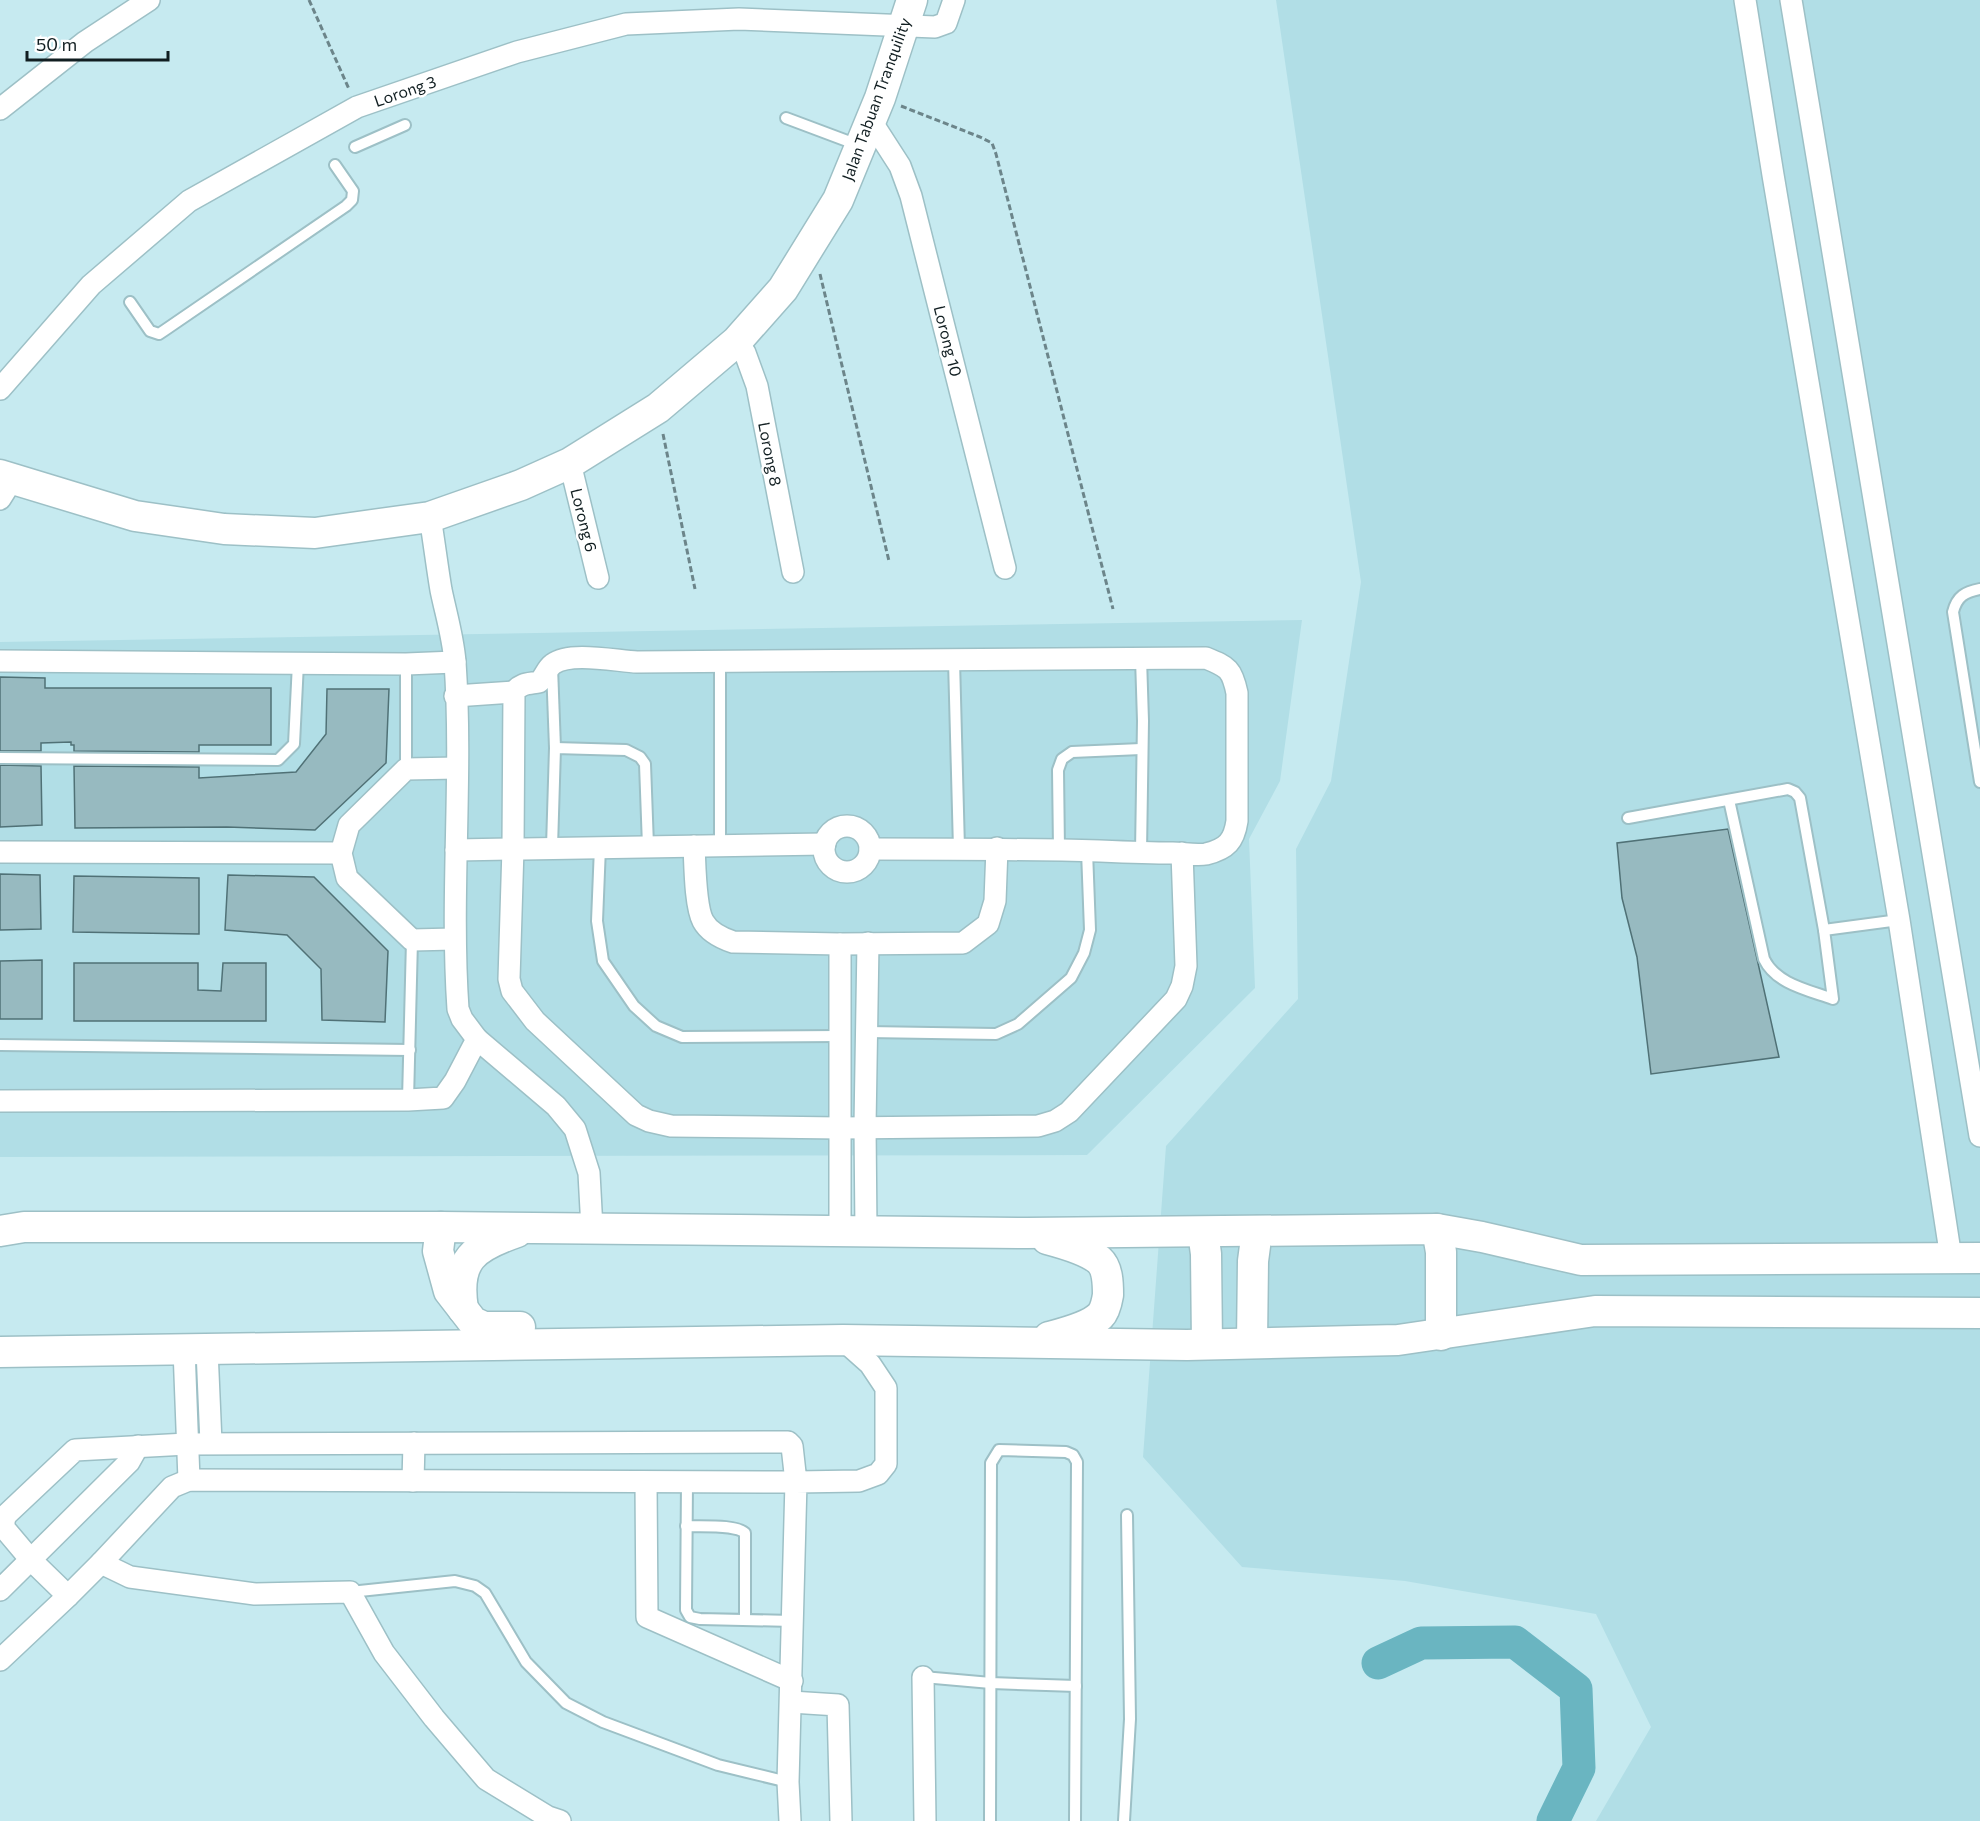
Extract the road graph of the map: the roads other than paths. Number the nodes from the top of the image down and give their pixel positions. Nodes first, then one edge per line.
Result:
1 (149, 0) edge
2 (954, 0) edge
3 (1745, 0) edge
4 (1791, 0) edge
5 (908, 13) edge
6 (0, 109) edge
7 (786, 118) dead end
8 (871, 121) junction
9 (405, 125) dead end
10 (355, 147) dead end
11 (335, 165) dead end
12 (130, 302) dead end
13 (737, 341) junction
14 (0, 388) edge
15 (570, 463) junction
16 (4, 485) edge
17 (430, 518) junction
18 (1005, 568) dead end
19 (793, 572) dead end
20 (598, 578) dead end
21 (1980, 589) edge
22 (1141, 658) junction
23 (0, 660) edge
24 (954, 660) junction
25 (455, 662) junction
26 (720, 662) junction
27 (298, 663) junction
28 (406, 664) junction
29 (552, 664) junction
30 (514, 692) junction
31 (455, 696) junction
32 (555, 748) junction
33 (1141, 749) junction
34 (0, 759) edge
35 (457, 768) junction
36 (406, 769) junction
37 (1980, 782) edge
38 (1730, 800) junction
39 (1628, 818) dead end
40 (825, 844) junction
41 (648, 846) junction
42 (694, 846) junction
43 (720, 846) junction
44 (552, 847) junction
45 (600, 847) junction
46 (513, 848) junction
47 (997, 848) junction
48 (870, 849) junction
49 (958, 849) junction
50 (456, 850) junction
51 (1059, 850) junction
52 (1087, 851) junction
53 (0, 852) edge
54 (1141, 852) junction
55 (341, 853) junction
56 (1182, 854) junction
57 (1899, 920) junction
58 (1824, 930) junction
59 (454, 939) junction
60 (412, 940) junction
61 (868, 943) junction
62 (840, 944) junction
63 (867, 1032) junction
64 (840, 1036) junction
65 (477, 1039) junction
66 (0, 1046) edge
67 (410, 1050) junction
68 (408, 1100) junction
69 (0, 1101) edge
70 (865, 1126) junction
71 (840, 1128) junction
72 (1980, 1136) edge
73 (441, 1227) junction
74 (528, 1228) junction
75 (592, 1229) junction
76 (1437, 1229) junction
77 (0, 1230) edge
78 (853, 1231) junction
79 (1257, 1231) junction
80 (1203, 1232) junction
81 (1027, 1233) junction
82 (1965, 1258) edge
83 (463, 1309) junction
84 (1980, 1313) edge
85 (1441, 1335) junction
86 (843, 1340) junction
87 (737, 1341) junction
88 (1029, 1343) junction
89 (1252, 1343) junction
90 (1207, 1344) junction
91 (196, 1349) junction
92 (0, 1352) edge
93 (187, 1443) junction
94 (211, 1443) junction
95 (414, 1443) junction
96 (138, 1446) junction
97 (189, 1480) junction
98 (413, 1481) junction
99 (646, 1482) junction
100 (687, 1482) junction
101 (796, 1482) junction
102 (1127, 1515) dead end
103 (2, 1523) edge
104 (686, 1526) junction
105 (31, 1560) junction
106 (101, 1563) junction
107 (0, 1590) edge
108 (350, 1592) junction
109 (68, 1596) junction
110 (745, 1620) junction
111 (793, 1621) junction
112 (0, 1659) edge
113 (923, 1677) joint
114 (991, 1683) junction
115 (1076, 1686) junction
116 (792, 1692) junction
117 (788, 1782) junction
118 (560, 1821) edge
119 (790, 1821) edge
120 (841, 1821) edge
121 (925, 1821) edge
122 (990, 1821) edge
123 (1075, 1821) edge
124 (1124, 1821) edge

1 - 6 street
2 - 5 street, Lorong 3
3 - 57 street
4 - 72 street
5 - 8 street, Jalan Tabuan Tranquility
5 - 14 street, Lorong 3
7 - 8 lane
8 - 13 street, Jalan Tabuan Tranquility
8 - 18 street, Lorong 10
9 - 10 lane
11 - 12 lane
13 - 15 street, Jalan Tabuan Tranquility
13 - 19 street, Lorong 8
15 - 17 street, Jalan Tabuan Tranquility
15 - 20 street, Lorong 6
16 - 17 street, Jalan Tabuan Tranquility
17 - 25 street
21 - 37 lane
22 - 24 street
22 - 33 lane
22 - 56 street
23 - 27 street
24 - 26 street
24 - 49 lane
25 - 28 street
25 - 31 street
26 - 29 street
26 - 43 lane
27 - 28 street
27 - 34 lane
28 - 36 lane
29 - 30 street
29 - 32 lane
30 - 31 street
30 - 46 street
31 - 35 street
32 - 41 lane
32 - 44 lane
33 - 51 lane
33 - 54 lane
35 - 36 street
35 - 50 street
36 - 55 street
38 - 39 lane
38 - 58 lane
38 - 58 lane
40 - 43 street
40 - 48 street
40 - 48 street
41 - 42 street
41 - 45 street
42 - 43 street
42 - 62 street
44 - 45 street
44 - 46 street
45 - 64 lane
46 - 50 street
46 - 71 street
47 - 49 street
47 - 51 street
47 - 61 street
48 - 49 street
50 - 59 street
51 - 52 street
52 - 54 street
52 - 63 lane
53 - 55 street
54 - 56 street
55 - 60 street
56 - 70 street
57 - 58 lane
57 - 82 street
59 - 60 street
59 - 65 street
60 - 67 lane
61 - 62 street
61 - 63 street
62 - 64 street
63 - 70 street
64 - 71 street
65 - 68 street
65 - 75 street
66 - 67 lane
67 - 68 lane
68 - 69 street
70 - 71 street
70 - 78 street
71 - 78 street
73 - 74 street
73 - 77 street
73 - 83 street
74 - 75 street
74 - 83 street
75 - 78 street
76 - 79 street
76 - 82 street
76 - 85 street
78 - 81 street
79 - 80 street
79 - 89 street
80 - 81 street
80 - 90 street
81 - 88 street
83 - 87 street
84 - 85 street
85 - 89 street
86 - 87 street
86 - 88 street
86 - 101 street
87 - 91 street
88 - 90 street
89 - 90 street
91 - 92 street
91 - 93 street
91 - 94 street
93 - 94 street
93 - 96 street
93 - 97 street
94 - 95 street
95 - 98 street
95 - 101 street
96 - 103 street
96 - 105 street
97 - 98 street
97 - 106 street
98 - 99 street
99 - 100 street
99 - 116 street
100 - 101 street
100 - 104 lane
101 - 111 street
102 - 124 lane
103 - 105 street
104 - 110 lane
104 - 110 lane
105 - 107 street
105 - 109 street
106 - 108 street
106 - 109 street
108 - 117 lane
108 - 118 street
109 - 112 street
110 - 111 lane
111 - 116 street
113 - 114 lane
113 - 121 street
114 - 115 lane
114 - 115 lane
114 - 122 lane
115 - 123 lane
116 - 117 street
116 - 120 street
117 - 119 street

